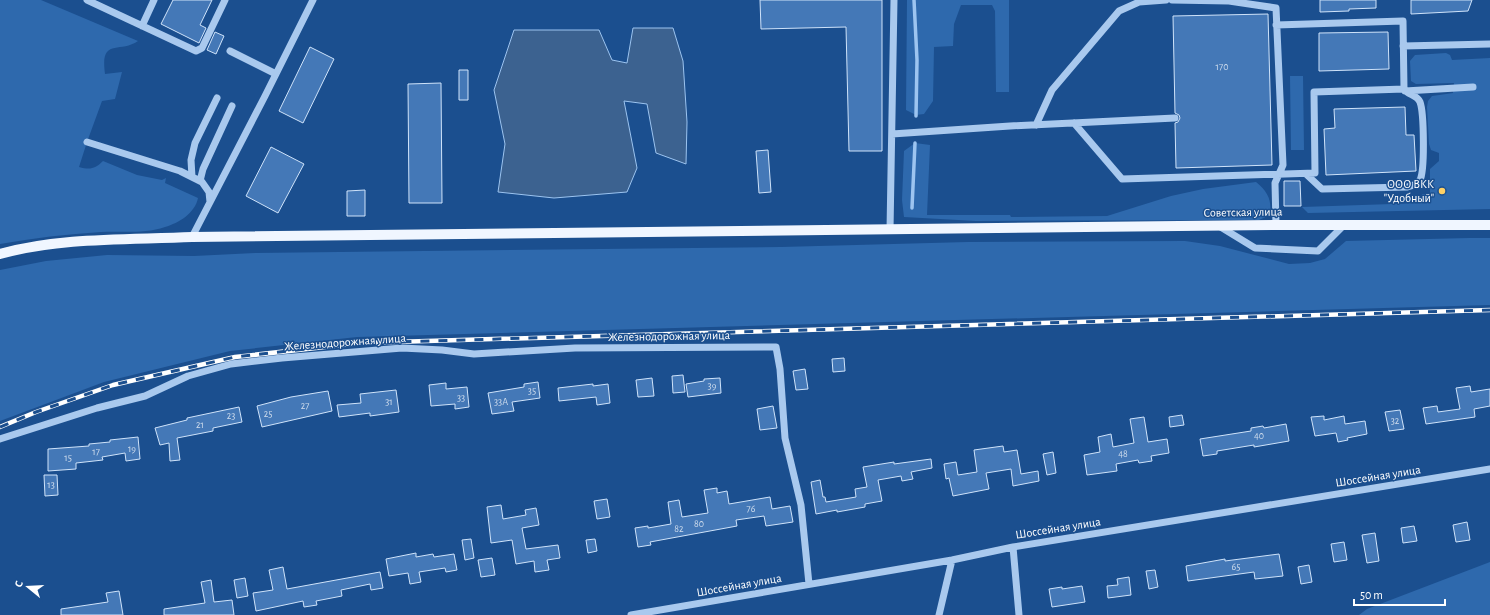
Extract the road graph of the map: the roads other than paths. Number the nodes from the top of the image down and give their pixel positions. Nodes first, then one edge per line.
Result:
1 (87, 0) edge
2 (154, 0) edge
3 (225, 0) edge
4 (313, 0) edge
5 (894, 0) edge
6 (1166, 0) edge
7 (1172, 0) edge
8 (1276, 25) junction
9 (142, 26) junction
10 (1490, 44) edge
11 (1403, 46) junction
12 (230, 51) dead end
13 (276, 74) junction
14 (1473, 87) dead end
15 (1405, 90) junction
16 (217, 98) dead end
17 (232, 106) dead end
18 (1175, 118) dead end
19 (1074, 123) junction
20 (1036, 125) junction
21 (892, 134) junction
22 (87, 142) dead end
23 (1279, 174) junction
24 (1306, 174) junction
25 (192, 177) junction
26 (200, 181) junction
27 (210, 202) junction
28 (1276, 225) junction
29 (1344, 225) junction
30 (1490, 225) edge
31 (1219, 226) junction
32 (890, 230) junction
33 (192, 237) junction
34 (0, 254) edge
35 (0, 438) edge
36 (1490, 469) edge
37 (1013, 546) junction
38 (952, 560) junction
39 (810, 584) junction
40 (631, 615) edge
41 (939, 615) edge
42 (1019, 615) edge

1 - 9 street
2 - 9 street
3 - 9 street
4 - 13 street
5 - 21 street
6 - 20 street
7 - 8 street
8 - 11 street
8 - 23 street
10 - 11 street
11 - 15 street
12 - 13 street
13 - 27 street
14 - 15 street
15 - 24 street
15 - 24 street
16 - 25 street
17 - 26 street
18 - 19 street
19 - 20 street
19 - 23 street
20 - 21 street
21 - 32 street
22 - 25 street
23 - 24 street
23 - 28 street
25 - 26 street
26 - 27 street
27 - 33 street
28 - 29 main road, Советская улица
28 - 31 main road, Советская улица
29 - 30 main road, Советская улица
29 - 31 street
31 - 32 main road, Советская улица
32 - 33 main road, Советская улица
33 - 34 main road, Советская улица
35 - 39 street, Железнодорожная улица
36 - 37 street, Шоссейная улица
37 - 38 street, Шоссейная улица
37 - 42 street
38 - 39 street, Шоссейная улица
38 - 41 street
39 - 40 street, Шоссейная улица

